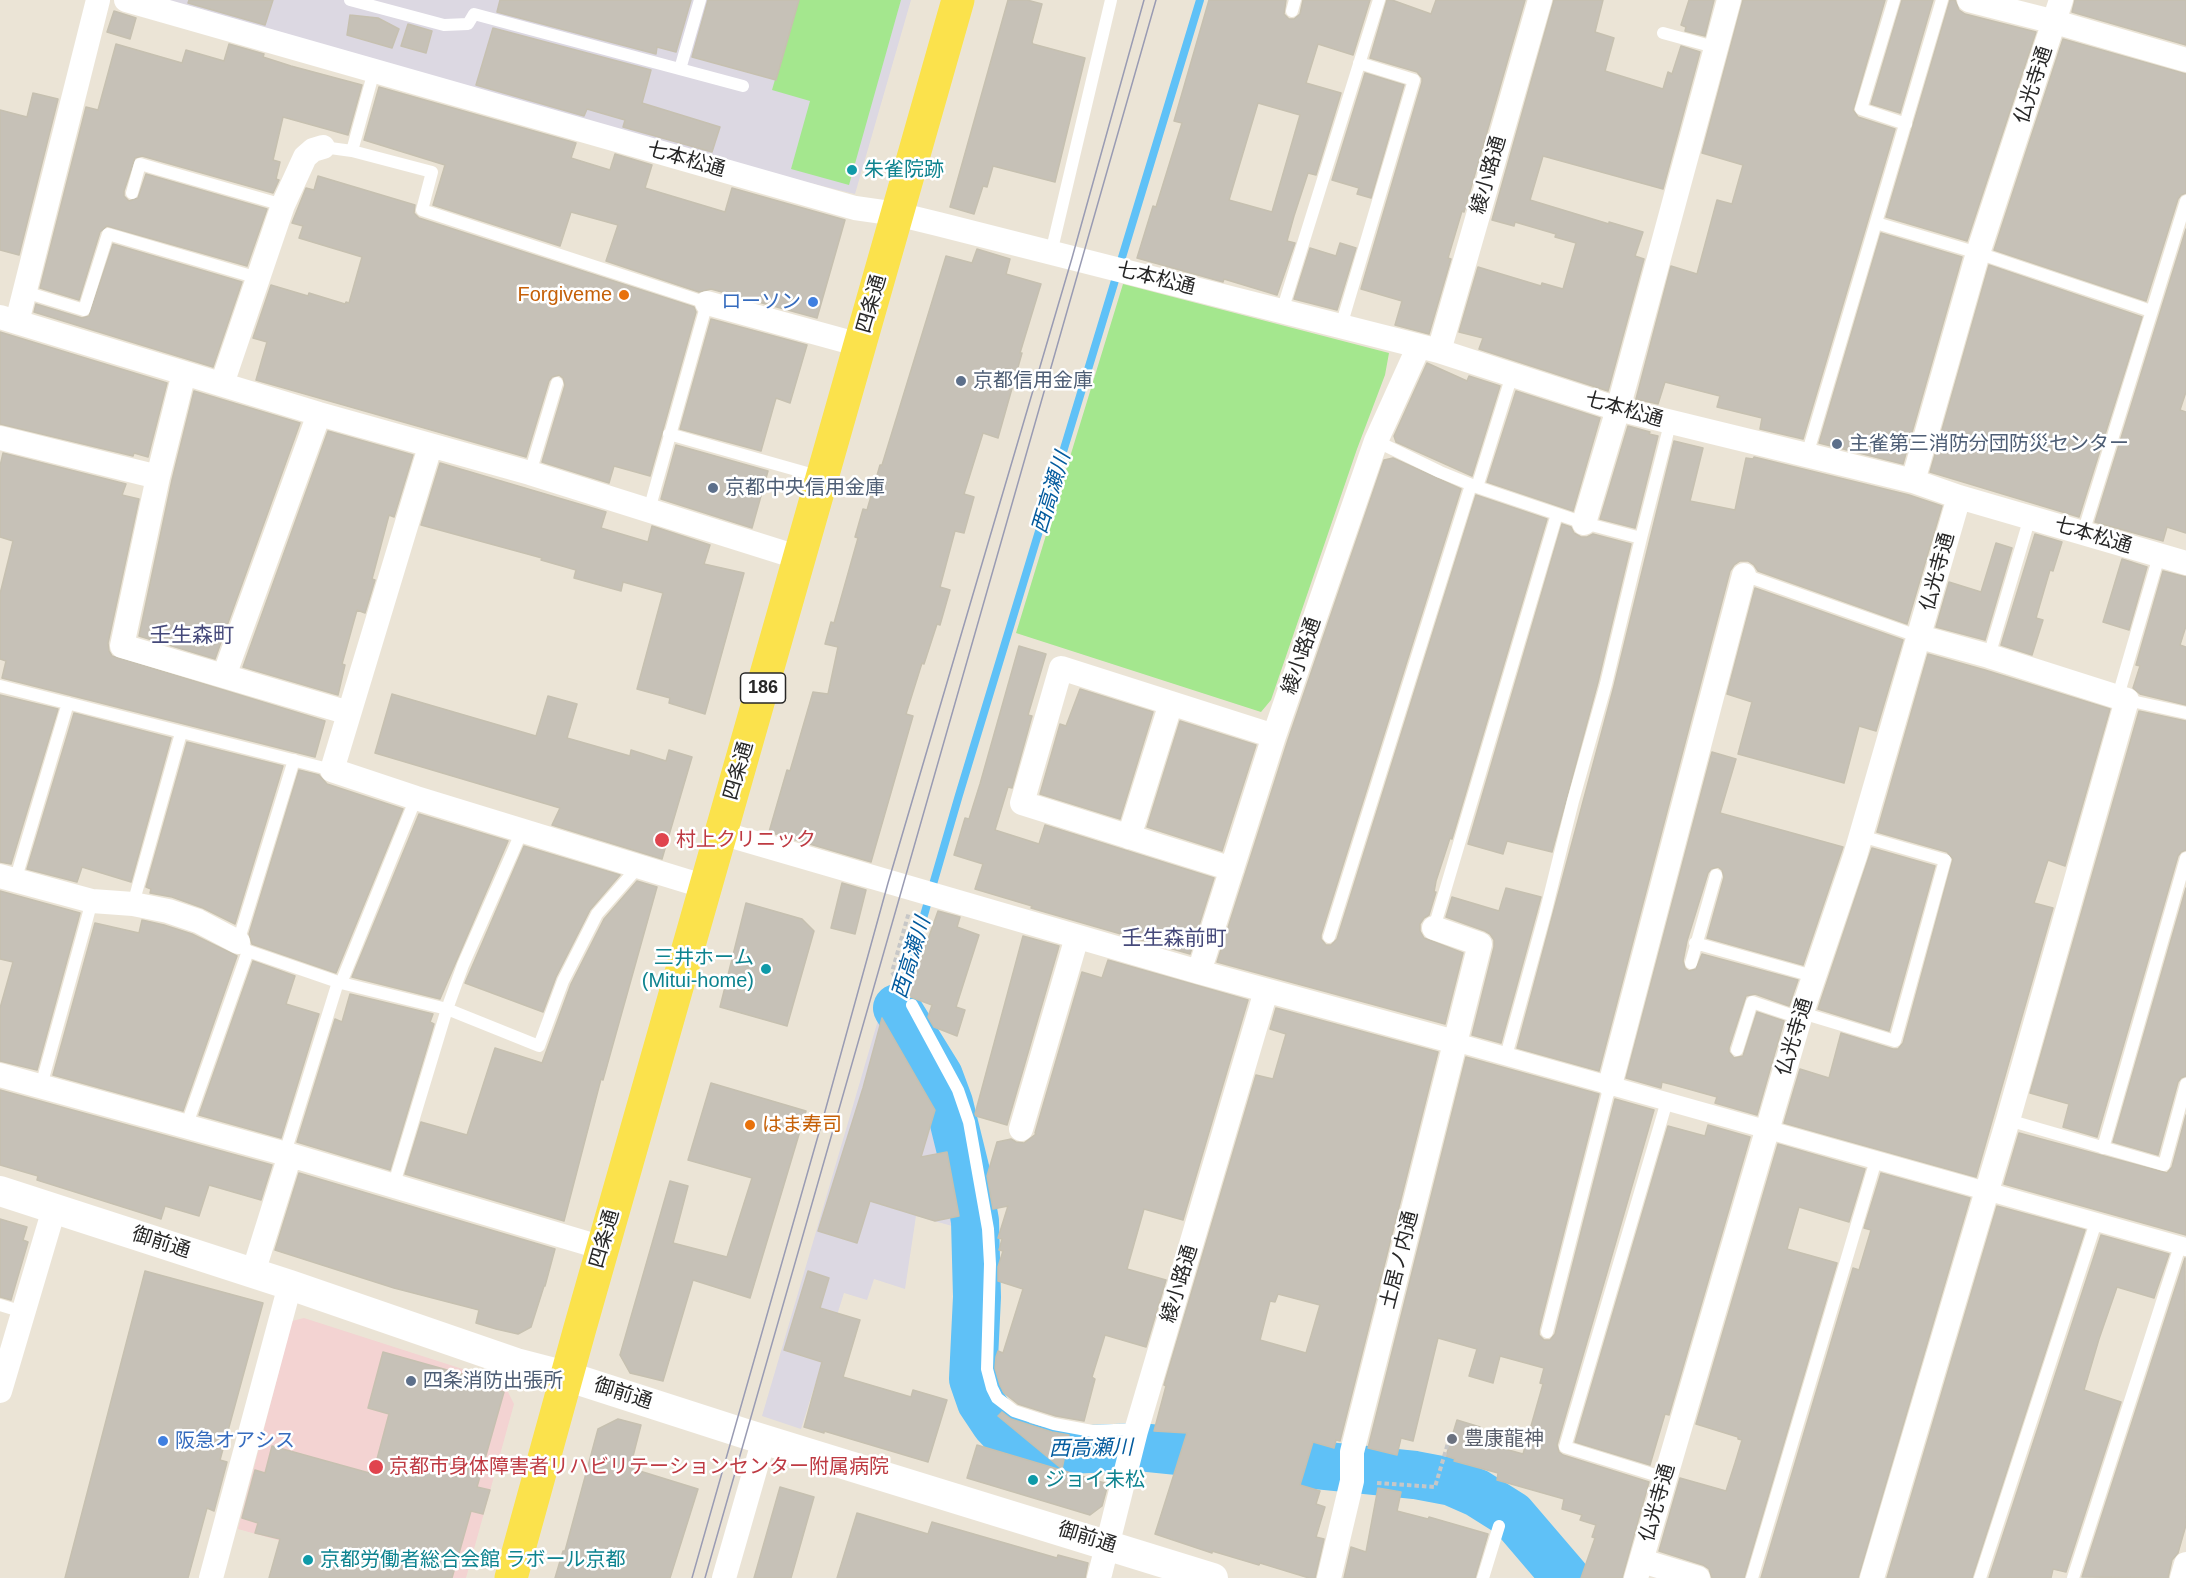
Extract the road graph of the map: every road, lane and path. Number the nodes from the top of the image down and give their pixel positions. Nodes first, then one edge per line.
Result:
1 (98, 0) edge
2 (126, 0) edge
3 (350, 0) edge
4 (700, 0) edge
5 (958, 0) edge
6 (1111, 0) edge
7 (1379, 0) edge
8 (1540, 0) edge
9 (1729, 0) edge
10 (1894, 0) edge
11 (1942, 0) edge
12 (1969, 0) edge
13 (2058, 11) edge
14 (1663, 33) dead end
15 (1718, 48) junction
16 (2186, 60) edge
17 (1359, 63) junction
18 (680, 69) junction
19 (374, 71) junction
20 (743, 86) dead end
21 (1906, 124) junction
22 (323, 147) joint
23 (352, 151) junction
24 (132, 193) dead end
25 (2186, 201) edge
26 (284, 205) junction
27 (897, 214) junction
28 (1876, 223) junction
29 (1051, 253) junction
30 (1978, 253) junction
31 (258, 278) junction
32 (25, 292) junction
33 (707, 303) junction
34 (1282, 311) junction
35 (2151, 311) junction
36 (8, 320) edge
37 (1341, 326) junction
38 (860, 345) junction
39 (1429, 348) junction
40 (183, 373) junction
41 (1512, 375) junction
42 (557, 383) dead end
43 (222, 384) junction
44 (1618, 409) junction
45 (318, 414) junction
46 (1670, 424) junction
47 (669, 434) junction
48 (0, 438) edge
49 (1376, 441) junction
50 (430, 447) junction
51 (1807, 455) junction
52 (530, 473) junction
53 (158, 477) junction
54 (822, 477) junction
55 (1914, 481) junction
56 (1474, 486) junction
57 (1959, 497) junction
58 (649, 510) junction
59 (1557, 514) junction
60 (2030, 517) junction
61 (1584, 523) junction
62 (2083, 533) junction
63 (1641, 538) junction
64 (2159, 556) junction
65 (800, 558) junction
66 (2186, 563) edge
67 (1744, 575) joint
68 (1920, 637) junction
69 (1989, 656) junction
70 (224, 676) junction
71 (0, 686) edge
72 (2122, 698) junction
73 (1171, 703) junction
74 (68, 704) junction
75 (349, 713) junction
76 (2186, 713) edge
77 (181, 733) junction
78 (1274, 736) junction
79 (294, 760) junction
80 (332, 770) junction
81 (416, 798) junction
82 (522, 831) junction
83 (721, 833) junction
84 (1861, 836) junction
85 (1129, 837) junction
86 (2186, 858) edge
87 (639, 866) junction
88 (1232, 869) junction
89 (1716, 875) dead end
90 (7, 879) edge
91 (706, 887) junction
92 (923, 898) junction
93 (92, 901) junction
94 (133, 904) junction
95 (1434, 928) joint
96 (1077, 937) junction
97 (1329, 937) dead end
98 (1695, 943) junction
99 (243, 946) junction
100 (1691, 963) dead end
101 (1199, 972) junction
102 (1813, 976) junction
103 (339, 983) junction
104 (899, 983) dead end
105 (1266, 991) junction
106 (912, 1005) dead end
107 (447, 1009) junction
108 (1801, 1016) junction
109 (1455, 1042) junction
110 (1737, 1050) dead end
111 (1506, 1056) junction
112 (0, 1075) edge
113 (2186, 1084) edge
114 (1610, 1085) junction
115 (42, 1086) junction
116 (1667, 1101) junction
117 (2008, 1120) junction
118 (186, 1127) junction
119 (1021, 1129) dead end
120 (1768, 1130) junction
121 (2103, 1148) junction
122 (290, 1155) junction
123 (1876, 1160) junction
124 (393, 1186) junction
125 (0, 1191) edge
126 (1986, 1191) junction
127 (54, 1209) junction
128 (2096, 1222) junction
129 (2183, 1247) edge
130 (603, 1248) junction
131 (253, 1273) junction
132 (290, 1285) junction
133 (0, 1305) edge
134 (23, 1312) junction
135 (1547, 1332) dead end
136 (566, 1376) junction
137 (0, 1391) edge
138 (1137, 1430) junction
139 (764, 1439) junction
140 (1448, 1444) dead end
141 (1665, 1478) junction
142 (1352, 1479) junction
143 (1498, 1526) dead end
144 (1106, 1544) junction
145 (2186, 1564) edge
146 (1639, 1570) edge
147 (211, 1578) edge
148 (511, 1578) edge
149 (724, 1578) edge
150 (1099, 1578) edge
151 (1214, 1578) edge
152 (1329, 1578) edge
153 (1483, 1578) edge
154 (1698, 1578) edge
155 (1752, 1578) edge
156 (1872, 1578) edge
157 (1980, 1578) edge
158 (2073, 1578) edge
159 (2182, 1578) edge

1 - 32 street
2 - 19 street, 七本松通
3 - 18 lane
4 - 18 lane
5 - 27 main road, 四条通 / 186
6 - 29 lane
7 - 17 lane
8 - 39 street, 綾小路通
9 - 15 street
10 - 21 lane
11 - 21 lane
12 - 13 street
13 - 16 street
13 - 30 street, 仏光寺通
14 - 15 lane
15 - 44 street
17 - 34 lane
17 - 37 lane
18 - 20 lane
19 - 23 lane
19 - 27 street, 七本松通
21 - 28 lane
22 - 23 lane
22 - 26 street
23 - 33 lane
24 - 26 lane
25 - 35 lane
26 - 31 street
27 - 29 street, 七本松通
27 - 38 main road, 四条通 / 186
28 - 30 lane
28 - 51 lane
29 - 34 street, 七本松通
30 - 35 lane
30 - 55 street, 仏光寺通
31 - 32 lane
31 - 43 street
32 - 36 street
33 - 38 street
33 - 47 lane
34 - 37 street, 七本松通
35 - 62 lane
36 - 40 street
37 - 39 street, 七本松通
38 - 54 main road, 四条通 / 186
39 - 41 street, 七本松通
39 - 49 street, 綾小路通
40 - 43 street
40 - 53 street
41 - 44 street, 七本松通
41 - 56 lane
42 - 52 lane
43 - 45 street
44 - 46 street, 七本松通
44 - 61 street
45 - 50 street
45 - 70 street
46 - 51 street, 七本松通
46 - 63 lane
47 - 54 lane
47 - 58 lane
48 - 53 street
49 - 56 lane
49 - 78 street, 綾小路通
50 - 52 street
50 - 75 street
51 - 55 street, 七本松通
52 - 58 street
53 - 70 street
54 - 65 main road, 四条通 / 186
55 - 57 street, 七本松通
56 - 59 lane
56 - 97 lane
57 - 60 street, 七本松通
57 - 68 street, 仏光寺通
58 - 65 street
59 - 61 lane
59 - 95 lane
60 - 62 street, 七本松通
60 - 69 lane
61 - 63 lane
62 - 64 street, 七本松通
63 - 111 lane
64 - 66 street, 七本松通
64 - 72 lane
65 - 83 main road, 四条通 / 186
67 - 68 lane
67 - 114 street
68 - 69 street
68 - 84 street, 仏光寺通
69 - 72 street
70 - 75 street
71 - 74 lane
72 - 76 lane
72 - 117 street
73 - 78 street
73 - 85 street
73 - 85 street
74 - 77 lane
74 - 90 lane
75 - 80 street
77 - 79 lane
77 - 94 lane
78 - 88 street, 綾小路通
79 - 80 lane
79 - 99 lane
80 - 81 street
81 - 82 street
81 - 103 lane
82 - 87 street
82 - 107 lane
83 - 91 main road, 四条通 / 186
83 - 92 street
84 - 102 street, 仏光寺通
84 - 108 lane
85 - 88 street
86 - 121 lane
87 - 91 street
87 - 107 lane
88 - 101 street, 綾小路通
89 - 98 lane
90 - 93 street
91 - 130 main road, 四条通 / 186
92 - 96 street
92 - 104 path
93 - 94 street
93 - 115 lane
94 - 99 street
95 - 109 street, 土居ノ内通
96 - 101 street
96 - 119 street
98 - 100 lane
98 - 102 lane
99 - 103 lane
99 - 118 lane
101 - 105 street
102 - 108 street, 仏光寺通
103 - 107 lane
103 - 122 lane
105 - 109 street
105 - 138 street, 綾小路通
106 - 138 lane
107 - 124 lane
108 - 110 lane
108 - 120 street, 仏光寺通
109 - 111 street
109 - 142 street, 土居ノ内通
111 - 114 street
112 - 115 street
113 - 121 lane
114 - 116 street
114 - 135 lane
115 - 118 street
116 - 120 street
116 - 141 lane
117 - 121 lane
117 - 126 street
118 - 122 street
120 - 123 street
120 - 141 street, 仏光寺通
122 - 124 street
122 - 131 street
123 - 126 street
123 - 155 lane
124 - 130 street
125 - 127 street, 御前通
126 - 128 street
126 - 156 street
127 - 131 street, 御前通
127 - 134 street
128 - 129 street
128 - 157 lane
129 - 158 lane
130 - 136 main road, 四条通 / 186
131 - 132 street, 御前通
132 - 136 street, 御前通
132 - 147 street
133 - 134 lane
134 - 137 street
136 - 139 street, 御前通
136 - 148 main road, 四条通 / 186
138 - 144 street, 綾小路通
139 - 144 street, 御前通
139 - 149 street
140 - 142 path
141 - 146 street, 仏光寺通
142 - 152 street, 土居ノ内通
143 - 153 lane
144 - 150 street, 綾小路通
144 - 151 street, 御前通
145 - 159 street
146 - 154 street

